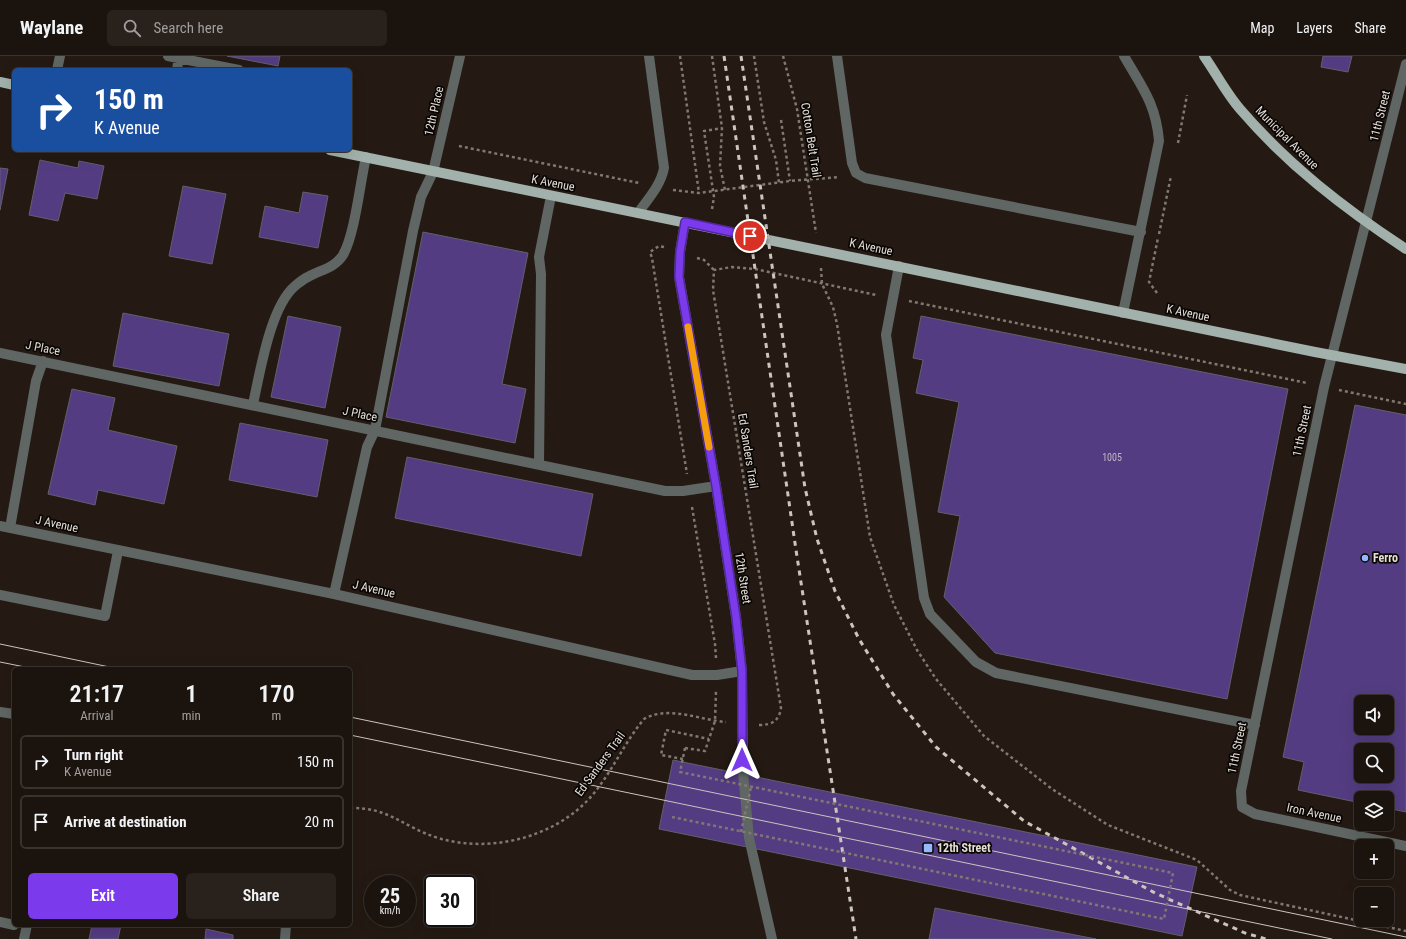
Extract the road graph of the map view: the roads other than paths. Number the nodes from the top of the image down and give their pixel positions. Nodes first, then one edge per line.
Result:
1 (60, 56) edge
2 (168, 56) edge
3 (460, 56) edge
4 (648, 56) edge
5 (837, 56) edge
6 (1124, 56) edge
7 (1204, 56) edge
8 (179, 57) edge
9 (1406, 64) edge
10 (57, 68) edge
11 (177, 68) edge
12 (230, 68) edge
13 (0, 82) edge
14 (12, 85) edge
15 (340, 152) edge
16 (366, 157) junction
17 (433, 172) junction
18 (551, 196) junction
19 (638, 213) junction
20 (685, 222) junction
21 (1367, 223) junction
22 (1141, 232) junction
23 (1406, 249) edge
24 (899, 266) junction
25 (1124, 313) junction
26 (0, 353) edge
27 (1331, 356) junction
28 (43, 361) junction
29 (1406, 369) edge
30 (253, 404) junction
31 (375, 430) junction
32 (539, 464) junction
33 (716, 486) junction
34 (5, 527) edge
35 (118, 551) junction
36 (334, 594) junction
37 (0, 595) edge
38 (742, 671) junction
39 (0, 712) edge
40 (12, 714) edge
41 (1255, 725) junction
42 (1242, 807) joint
43 (1406, 846) edge
44 (0, 922) edge
45 (12, 925) edge
46 (26, 927) edge
47 (286, 927) edge
48 (24, 939) edge
49 (285, 939) edge
50 (772, 939) edge

1 - 10 street
2 - 8 street
3 - 17 street, 12th Place
4 - 19 street
5 - 22 street
6 - 22 street
7 - 21 main road, Municipal Avenue
8 - 11 street
8 - 12 street
9 - 21 street, 11th Street
13 - 14 main road
15 - 16 main road, K Avenue
16 - 17 main road, K Avenue
16 - 30 street
17 - 18 main road, K Avenue
17 - 31 street, 12th Place
18 - 19 main road, K Avenue
18 - 32 street
19 - 20 main road, K Avenue
20 - 24 main road, K Avenue
20 - 33 street, 12th Street
21 - 23 main road
21 - 27 street, 11th Street
22 - 25 street
24 - 25 main road, K Avenue
24 - 41 street
25 - 27 main road, K Avenue
26 - 28 street, J Place
27 - 29 main road, K Avenue
27 - 41 street, 11th Street
28 - 30 street, J Place
28 - 34 street
30 - 31 street, J Place
31 - 32 street, J Place
31 - 36 street, 12th Place
32 - 33 street, J Place
33 - 38 street, 12th Street
34 - 35 street, J Avenue
35 - 36 street, J Avenue
35 - 37 street
36 - 38 street, J Avenue
38 - 50 street, 12th Street
39 - 40 street
41 - 42 street, 11th Street
42 - 43 street, Iron Avenue
44 - 45 street
46 - 48 street
47 - 49 street

